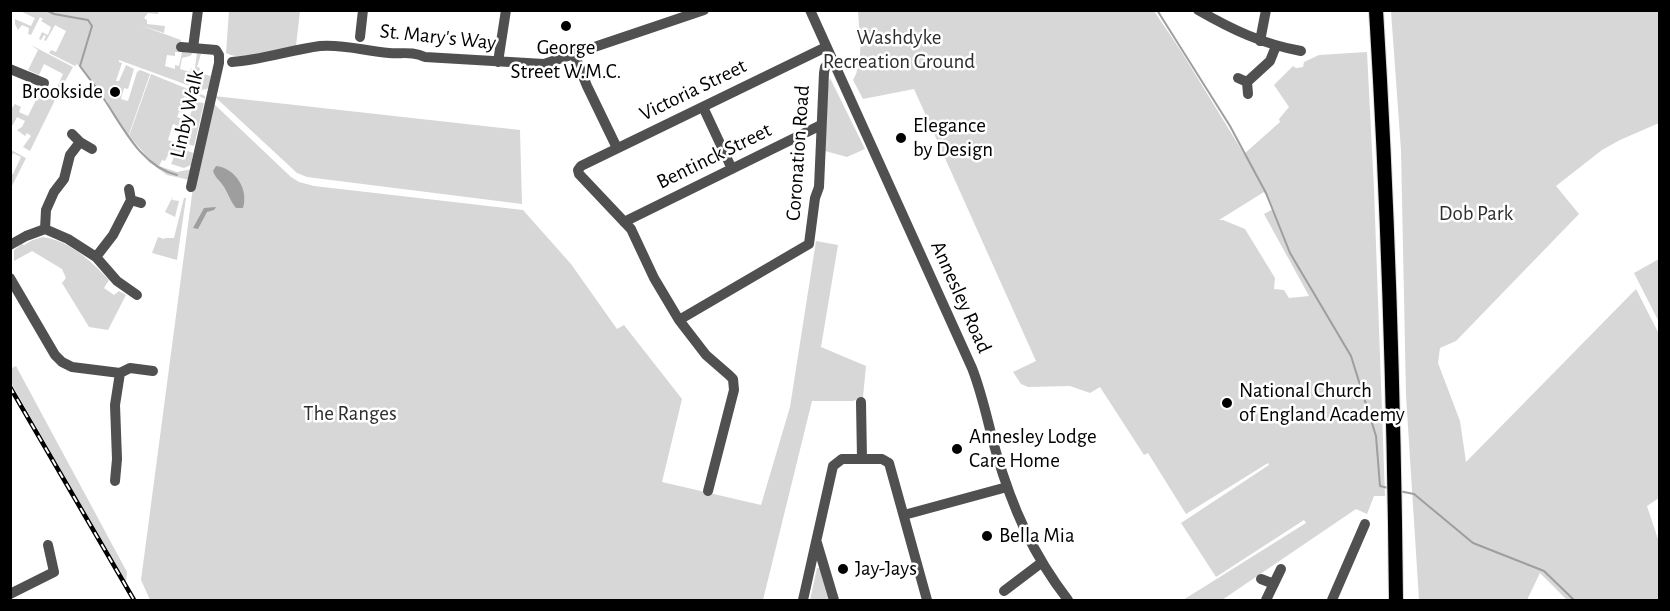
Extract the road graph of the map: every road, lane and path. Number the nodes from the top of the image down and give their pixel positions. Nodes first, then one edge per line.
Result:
1 (198, 10) edge
2 (363, 10) edge
3 (506, 10) edge
4 (704, 10) edge
5 (810, 10) edge
6 (1198, 10) edge
7 (1266, 10) edge
8 (1376, 10) edge
9 (360, 37) dead end
10 (1260, 41) junction
11 (1276, 46) junction
12 (826, 47) junction
13 (1301, 51) dead end
14 (574, 54) junction
15 (833, 61) junction
16 (226, 62) junction
17 (498, 62) junction
18 (10, 69) edge
19 (44, 83) dead end
20 (1248, 94) dead end
21 (703, 106) junction
22 (821, 125) junction
23 (617, 148) junction
24 (92, 149) dead end
25 (732, 169) junction
26 (191, 187) dead end
27 (134, 198) dead end
28 (624, 222) junction
29 (45, 230) junction
30 (10, 245) edge
31 (96, 257) junction
32 (10, 278) edge
33 (137, 295) dead end
34 (679, 320) junction
35 (120, 373) junction
36 (146, 374) dead end
37 (861, 402) dead end
38 (117, 437) junction
39 (105, 438) dead end
40 (862, 459) junction
41 (115, 481) dead end
42 (1007, 487) junction
43 (708, 491) dead end
44 (904, 515) junction
45 (1365, 524) dead end
46 (817, 540) junction
47 (48, 545) dead end
48 (1041, 563) junction
49 (1281, 569) dead end
50 (1261, 579) dead end
51 (1274, 584) junction
52 (1004, 591) dead end
53 (10, 594) edge
54 (803, 600) edge
55 (834, 600) edge
56 (927, 600) edge
57 (1068, 600) edge
58 (1266, 600) edge
59 (1332, 600) edge
60 (1396, 600) edge

1 - 16 street, Linby Walk
2 - 9 street
3 - 17 street
4 - 14 street, St. Mary's Way
5 - 12 street, Annesley Road
6 - 10 street
7 - 10 street
8 - 60 main road
10 - 11 street
11 - 13 street
11 - 20 street
12 - 15 street, Annesley Road
12 - 21 street, Victoria Street
14 - 17 street, St. Mary's Way
14 - 23 street
15 - 22 street, Coronation Road
15 - 42 street, Annesley Road
16 - 17 street, St. Mary's Way
16 - 26 street, Linby Walk
18 - 19 street
21 - 23 street, Victoria Street
21 - 25 street
22 - 25 street, Bentinck Street
22 - 34 street, Coronation Road
23 - 28 street, Victoria Street
24 - 29 street
25 - 28 street, Bentinck Street
27 - 31 street
28 - 34 street
29 - 30 street
29 - 31 street
31 - 33 street
32 - 35 street
34 - 43 street
35 - 36 street
35 - 38 street
37 - 40 street
38 - 39 street
38 - 41 street
40 - 44 street
40 - 46 street
42 - 44 street
42 - 48 street, Annesley Road
44 - 56 street
45 - 59 street
46 - 54 street
46 - 55 street
47 - 53 street
48 - 52 street
48 - 57 street, Annesley Road
49 - 51 street
50 - 51 street
51 - 58 street

